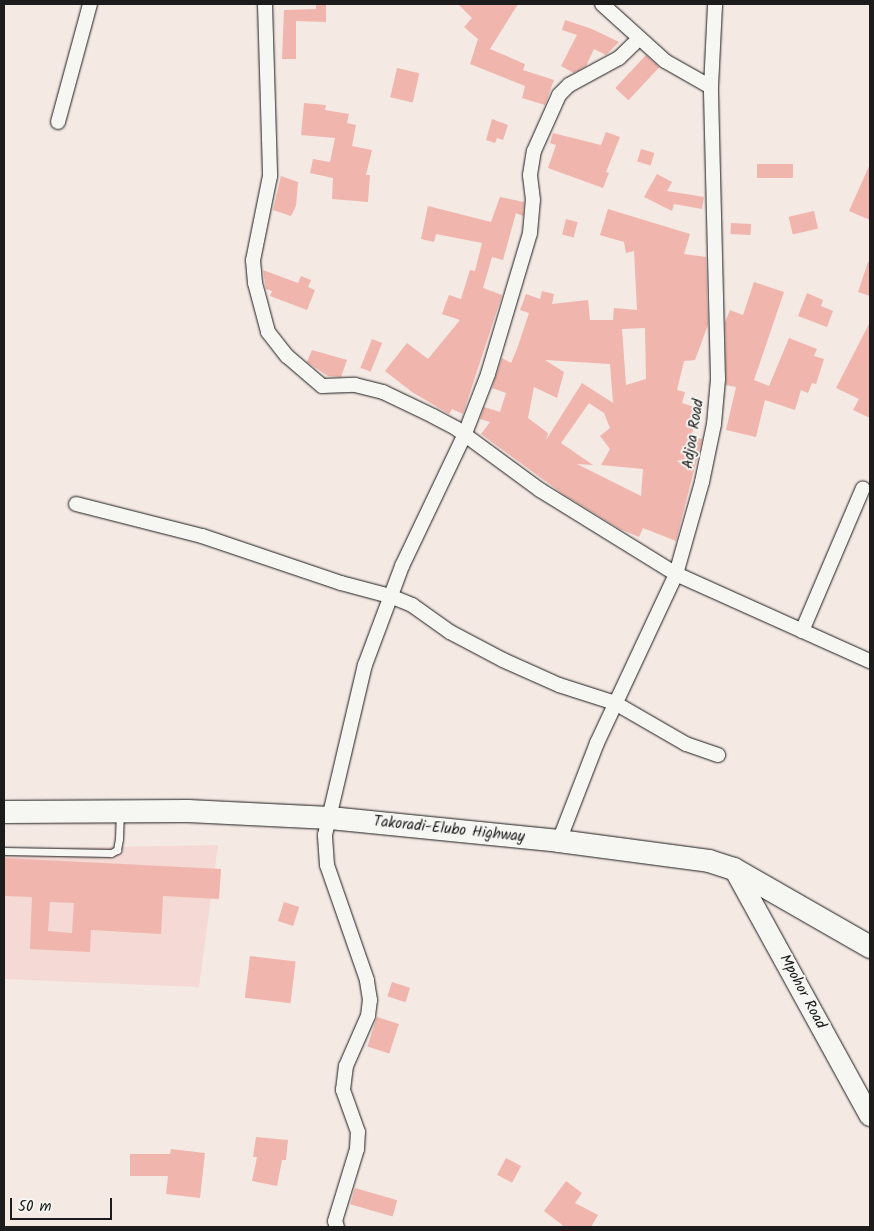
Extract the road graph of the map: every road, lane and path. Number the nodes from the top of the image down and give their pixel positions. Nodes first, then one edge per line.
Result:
1 (90, 4) edge
2 (265, 4) edge
3 (602, 4) edge
4 (716, 4) edge
5 (639, 39) junction
6 (711, 87) junction
7 (58, 122) dead end
8 (464, 436) junction
9 (863, 488) dead end
10 (76, 504) dead end
11 (676, 574) junction
12 (390, 596) junction
13 (802, 631) junction
14 (870, 661) edge
15 (615, 703) junction
16 (718, 755) dead end
17 (4, 812) edge
18 (120, 812) junction
19 (330, 818) junction
20 (558, 840) junction
21 (4, 851) edge
22 (734, 869) junction
23 (870, 947) edge
24 (870, 1116) edge
25 (337, 1227) edge

1 - 7 street
2 - 8 street
3 - 5 street
4 - 6 street, Adjoa Road
5 - 6 street
5 - 8 street
6 - 11 street, Adjoa Road
8 - 11 street
8 - 12 street
9 - 13 street
10 - 12 street
11 - 13 street
11 - 15 street, Adjoa Road
12 - 15 street
12 - 19 street
13 - 14 street
15 - 16 street
15 - 20 street, Adjoa Road
17 - 18 highway, Takoradi-Elubo Highway
18 - 19 highway, Takoradi-Elubo Highway
18 - 21 lane
19 - 20 highway, Takoradi-Elubo Highway
19 - 25 street
20 - 22 highway, Takoradi-Elubo Highway
22 - 23 highway, Takoradi-Elubo Highway
22 - 24 main road, Mpohor Road

